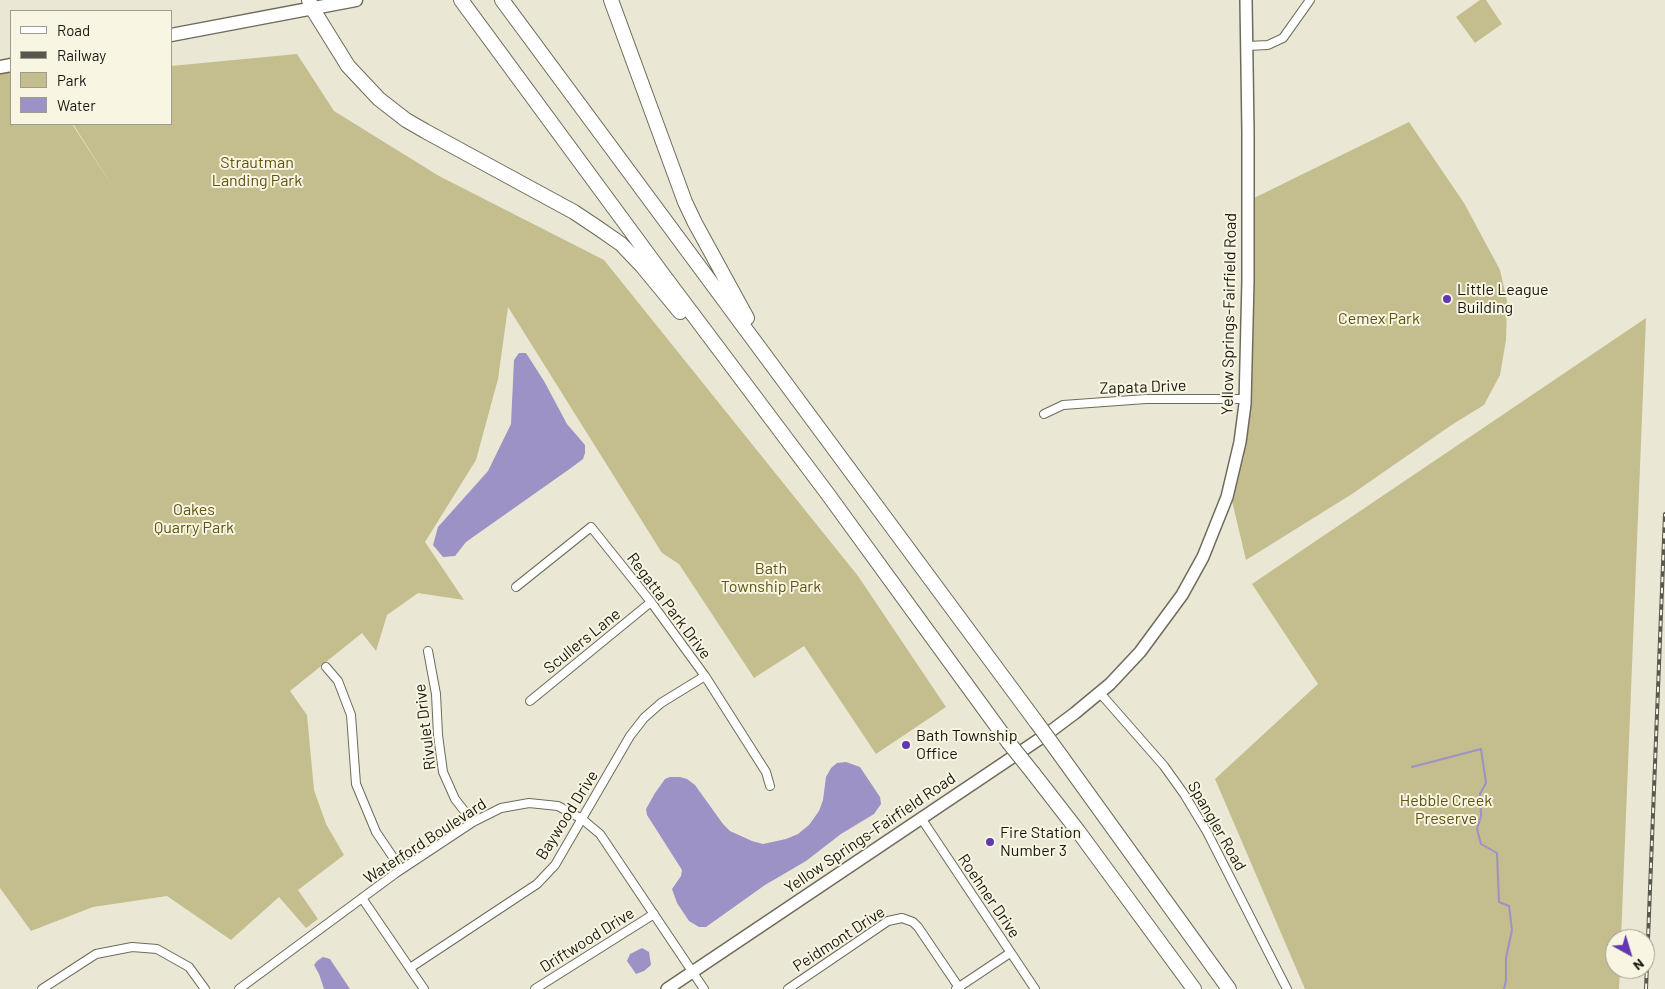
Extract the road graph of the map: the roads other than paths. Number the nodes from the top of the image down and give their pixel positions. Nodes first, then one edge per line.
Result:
1 (356, 0) edge
2 (461, 0) edge
3 (611, 0) edge
4 (1246, 0) edge
5 (1310, 0) edge
6 (504, 3) edge
7 (311, 4) edge
8 (172, 35) edge
9 (1247, 46) junction
10 (796, 396) junction
11 (1245, 399) junction
12 (1044, 414) dead end
13 (827, 493) junction
14 (516, 587) dead end
15 (651, 602) junction
16 (428, 651) dead end
17 (326, 668) dead end
18 (705, 676) junction
19 (1100, 693) junction
20 (530, 701) dead end
21 (770, 786) dead end
22 (582, 818) junction
23 (921, 818) junction
24 (473, 822) junction
25 (401, 870) junction
26 (362, 898) junction
27 (654, 914) junction
28 (1010, 953) junction
29 (410, 968) junction
30 (692, 972) junction
31 (958, 988) edge
32 (42, 989) edge
33 (205, 989) edge
34 (239, 989) edge
35 (424, 989) edge
36 (535, 989) edge
37 (667, 989) edge
38 (704, 989) edge
39 (788, 989) edge
40 (1035, 989) edge
41 (1194, 989) edge
42 (1229, 989) edge
43 (1287, 989) edge

1 - 7 main road
2 - 13 highway
3 - 10 highway
4 - 9 main road, Yellow Springs-Fairfield Road
5 - 9 street
6 - 10 highway
7 - 8 main road
7 - 13 highway
9 - 11 main road, Yellow Springs-Fairfield Road
10 - 42 highway, bridge
11 - 12 street, Zapata Drive
11 - 19 main road, Yellow Springs-Fairfield Road
13 - 41 highway, bridge
14 - 15 street, Regatta Park Drive
15 - 18 street, Regatta Park Drive
15 - 20 street, Scullers Lane
16 - 24 street, Rivulet Drive
17 - 25 street
18 - 21 street, Regatta Park Drive
18 - 22 street, Baywood Drive
19 - 23 main road, Yellow Springs-Fairfield Road
19 - 43 street, Spangler Road
22 - 24 street, Waterford Boulevard
22 - 27 street, Waterford Boulevard
22 - 29 street, Baywood Drive
23 - 28 street, Roehner Drive
23 - 30 main road, Yellow Springs-Fairfield Road
24 - 25 street, Waterford Boulevard
25 - 26 street, Waterford Boulevard
26 - 29 street
26 - 34 street, Waterford Boulevard
27 - 30 street, Waterford Boulevard
27 - 36 street, Driftwood Drive
28 - 31 street
28 - 40 street, Roehner Drive
29 - 35 street
30 - 37 main road, Yellow Springs-Fairfield Road
30 - 38 street, Waterford Boulevard
31 - 39 street, Peidmont Drive
32 - 33 street

